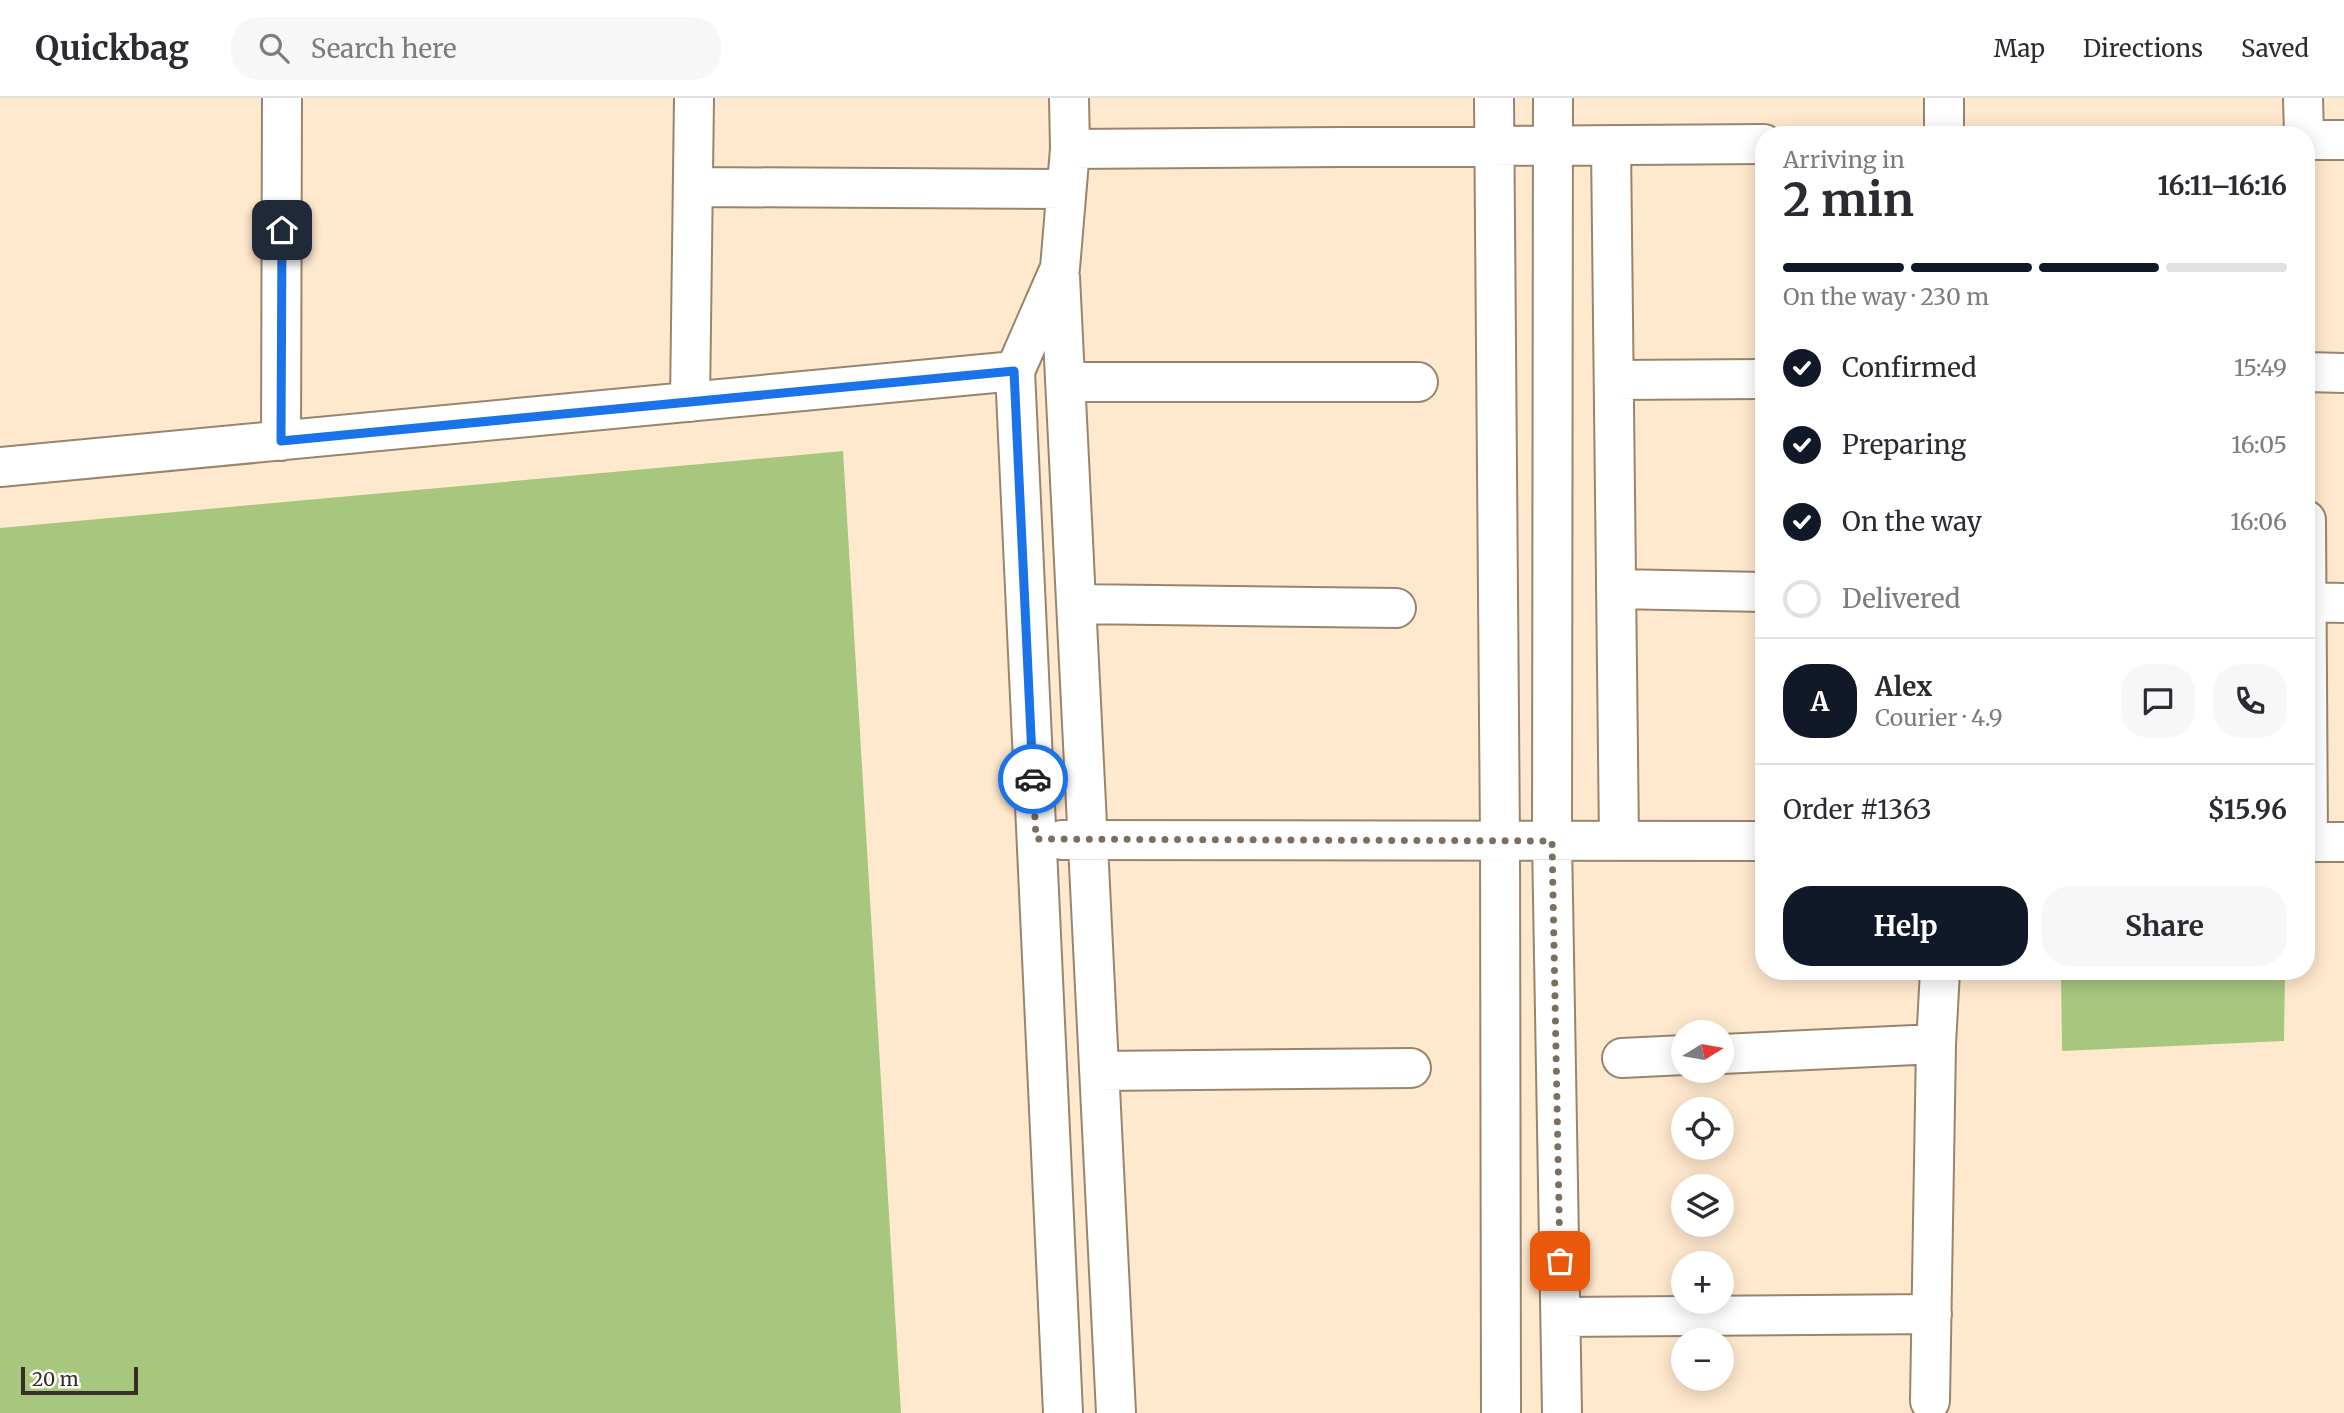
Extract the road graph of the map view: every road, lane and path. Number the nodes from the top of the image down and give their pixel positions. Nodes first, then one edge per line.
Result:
1 (282, 98) edge
2 (694, 98) edge
3 (1069, 98) edge
4 (1494, 98) edge
5 (1553, 98) edge
6 (1944, 98) edge
7 (2304, 98) edge
8 (1944, 126) edge
9 (2304, 126) edge
10 (2315, 140) edge
11 (2344, 140) edge
12 (1755, 144) edge
13 (1552, 145) junction
14 (1611, 145) junction
15 (1494, 146) junction
16 (1070, 149) junction
17 (694, 187) junction
18 (1066, 189) junction
19 (1060, 268) junction
20 (1014, 371) junction
21 (2315, 372) edge
22 (2344, 373) edge
23 (1755, 379) edge
24 (1614, 380) junction
25 (1065, 382) junction
26 (1418, 382) dead end
27 (691, 402) junction
28 (281, 441) junction
29 (0, 467) edge
30 (1616, 589) junction
31 (1755, 592) edge
32 (2315, 602) edge
33 (2344, 603) edge
34 (1076, 604) junction
35 (1396, 608) dead end
36 (2315, 750) edge
37 (1036, 839) junction
38 (1088, 840) junction
39 (1500, 841) junction
40 (1552, 841) junction
41 (1619, 841) junction
42 (1755, 841) edge
43 (2320, 842) edge
44 (1940, 980) edge
45 (1936, 1044) junction
46 (1734, 1053) edge
47 (1671, 1056) edge
48 (1622, 1058) dead end
49 (1411, 1068) dead end
50 (1099, 1070) junction
51 (1932, 1314) junction
52 (1561, 1317) junction
53 (1930, 1401) dead end
54 (1063, 1413) edge
55 (1116, 1413) edge
56 (1501, 1413) edge
57 (1562, 1413) edge

1 - 28 street
2 - 17 street
3 - 16 street
4 - 15 street
5 - 13 street
6 - 8 street
7 - 9 street
10 - 11 street
12 - 14 street
13 - 14 street
13 - 15 street
13 - 40 street
14 - 24 street
15 - 16 street
15 - 39 street
16 - 18 street
17 - 18 street
17 - 27 street
18 - 19 street
19 - 20 street
19 - 25 street
20 - 27 street
20 - 37 street
21 - 22 street
23 - 24 street
24 - 30 street
25 - 26 street
25 - 34 street
27 - 28 street
28 - 29 street
30 - 31 street
30 - 41 street
32 - 33 street
34 - 35 street
34 - 38 street
36 - 43 street
37 - 38 street
37 - 54 street
38 - 39 street
38 - 50 street
39 - 40 street
39 - 56 street
40 - 41 street
40 - 52 street
41 - 42 street
44 - 45 street
45 - 46 street
45 - 51 street
47 - 48 street
49 - 50 street
50 - 55 street
51 - 52 street
51 - 53 street
52 - 57 street

